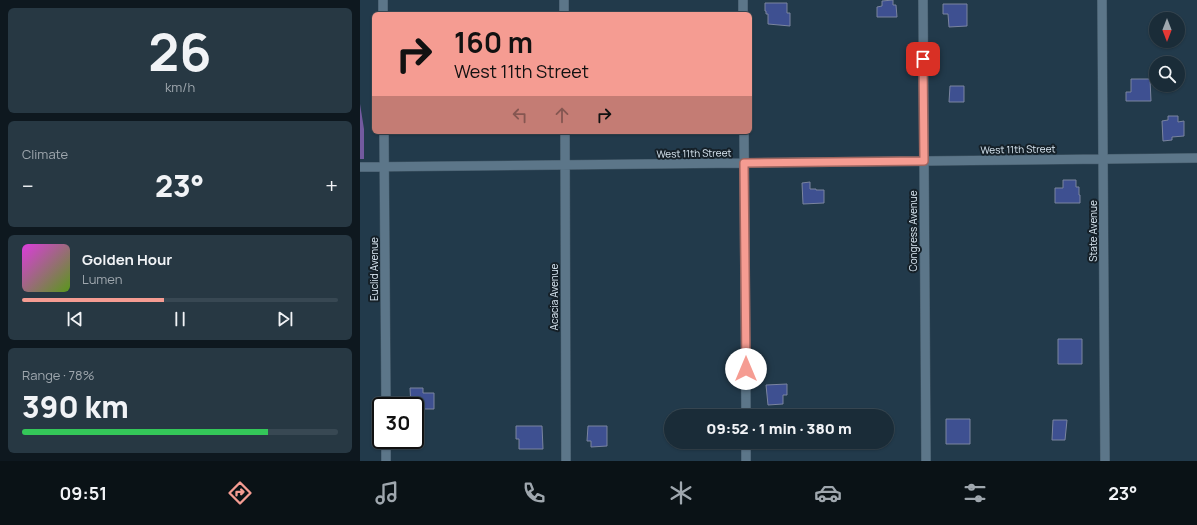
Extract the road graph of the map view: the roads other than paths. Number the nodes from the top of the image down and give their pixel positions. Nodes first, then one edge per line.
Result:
1 (383, 0) edge
2 (564, 0) edge
3 (743, 0) edge
4 (923, 0) edge
5 (1102, 0) edge
6 (383, 12) edge
7 (564, 12) edge
8 (743, 12) edge
9 (384, 134) edge
10 (564, 134) edge
11 (744, 134) edge
12 (1197, 158) edge
13 (1103, 159) junction
14 (924, 161) junction
15 (744, 163) junction
16 (565, 165) junction
17 (360, 167) edge
18 (384, 167) junction
19 (386, 397) edge
20 (746, 409) edge
21 (386, 449) edge
22 (746, 449) edge
23 (386, 461) edge
24 (566, 461) edge
25 (746, 461) edge
26 (926, 461) edge
27 (1105, 461) edge

1 - 6 street
2 - 7 street
3 - 8 street
4 - 14 street, Congress Avenue
5 - 13 street, State Avenue
9 - 18 street, Euclid Avenue
10 - 16 street, Acacia Avenue
11 - 15 street
12 - 13 street, West 11th Street
13 - 14 street, West 11th Street
13 - 27 street, State Avenue
14 - 15 street, West 11th Street
14 - 26 street, Congress Avenue
15 - 16 street, West 11th Street
15 - 20 street
16 - 18 street, West 11th Street
16 - 24 street, Acacia Avenue
17 - 18 street, West 11th Street
18 - 19 street, Euclid Avenue
21 - 23 street
22 - 25 street

